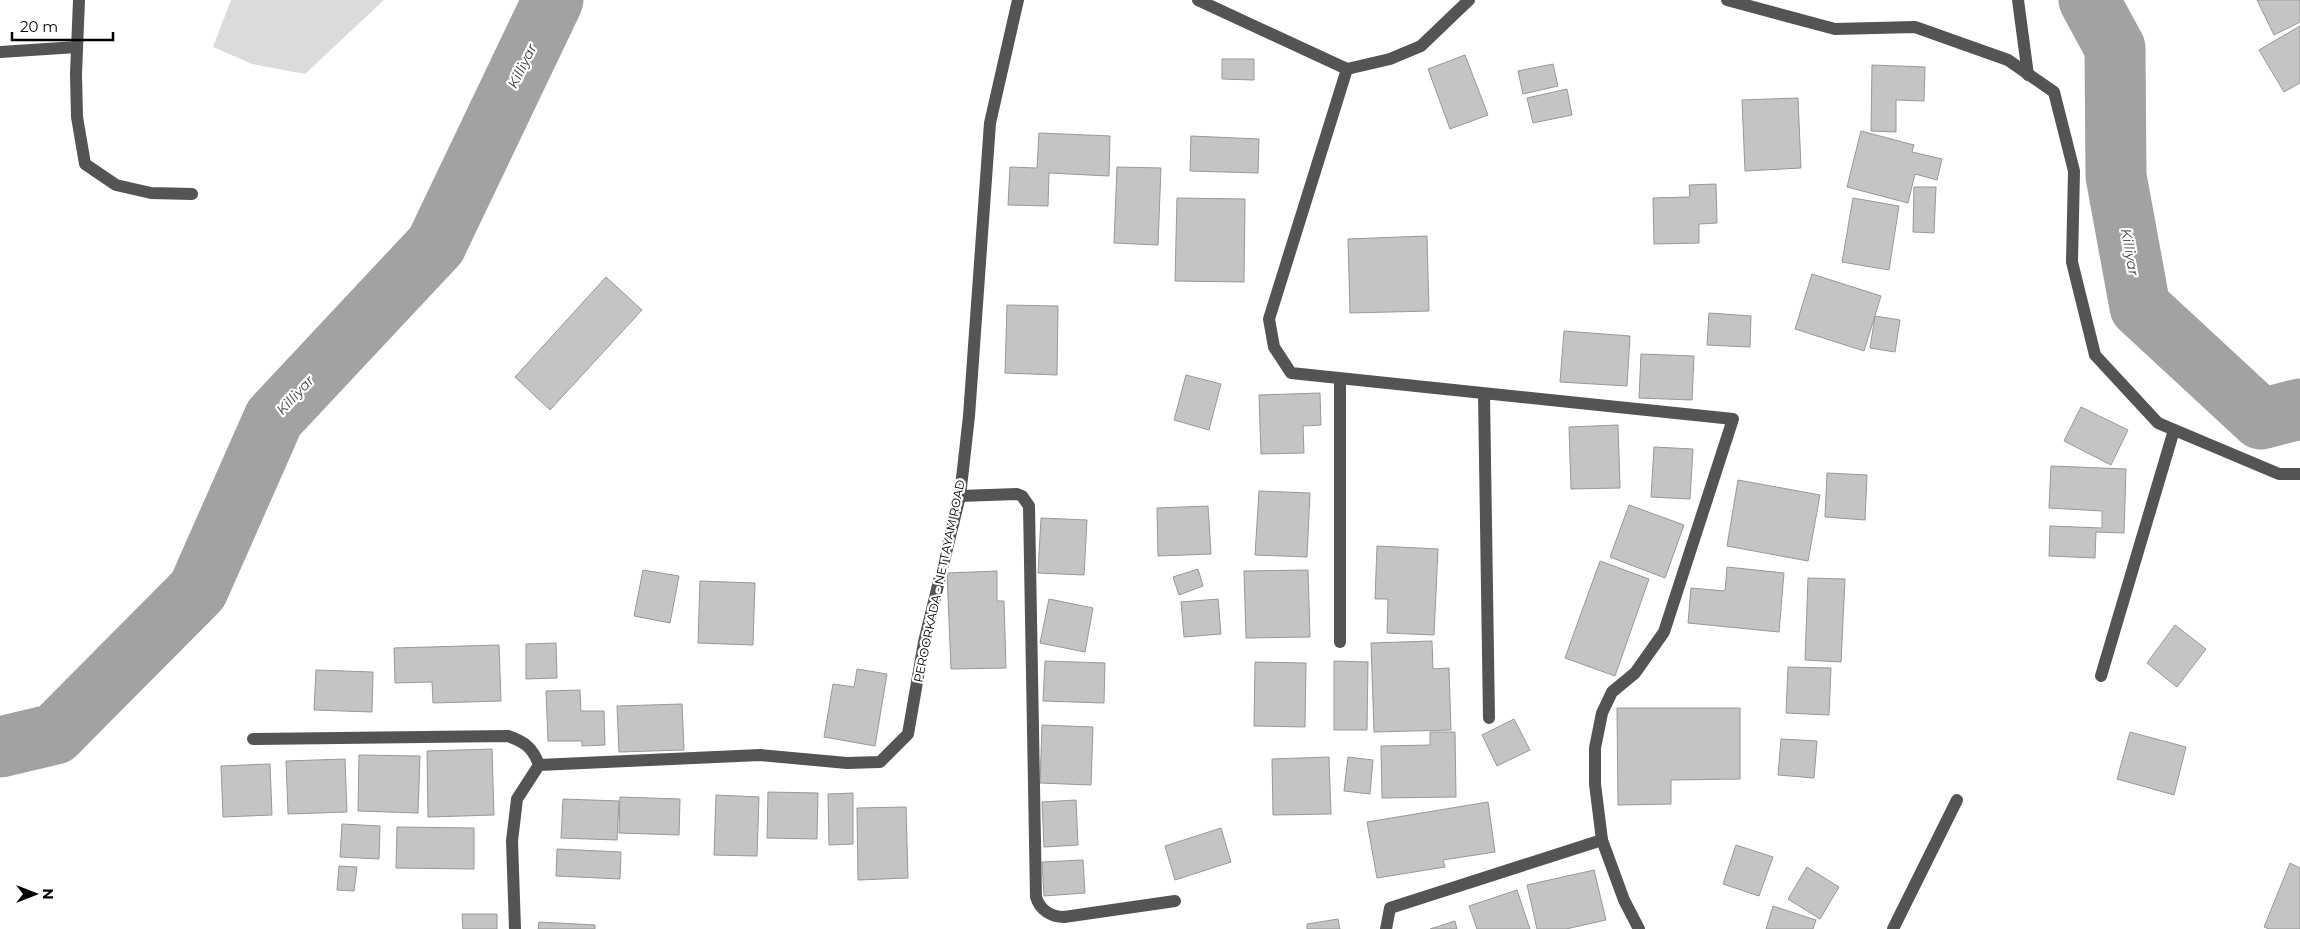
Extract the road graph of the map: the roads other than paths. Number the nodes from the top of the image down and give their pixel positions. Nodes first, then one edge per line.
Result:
1 (79, 0) edge
2 (1018, 0) edge
3 (1198, 0) edge
4 (1469, 0) edge
5 (1727, 0) edge
6 (2018, 0) edge
7 (77, 48) junction
8 (0, 52) edge
9 (1346, 69) junction
10 (2028, 75) junction
11 (192, 194) dead end
12 (1340, 380) junction
13 (1484, 394) junction
14 (2174, 430) junction
15 (2300, 474) edge
16 (960, 496) junction
17 (1340, 642) dead end
18 (2101, 676) dead end
19 (1489, 718) dead end
20 (252, 739) dead end
21 (539, 765) junction
22 (1957, 800) dead end
23 (1602, 840) junction
24 (1175, 901) dead end
25 (515, 929) edge
26 (1386, 929) edge
27 (1639, 929) edge
28 (1893, 929) edge

1 - 7 street
2 - 16 street, PEROORKADA - NETTAYAM ROAD
3 - 9 street
4 - 9 street
5 - 10 street
6 - 10 street
7 - 8 street
7 - 11 street
9 - 12 street
10 - 14 street
12 - 13 street
12 - 17 street
13 - 19 street
13 - 23 street
14 - 15 street
14 - 18 street
16 - 21 street, PEROORKADA - NETTAYAM ROAD
16 - 24 street
20 - 21 street
21 - 25 street
22 - 28 street
23 - 26 street
23 - 27 street

